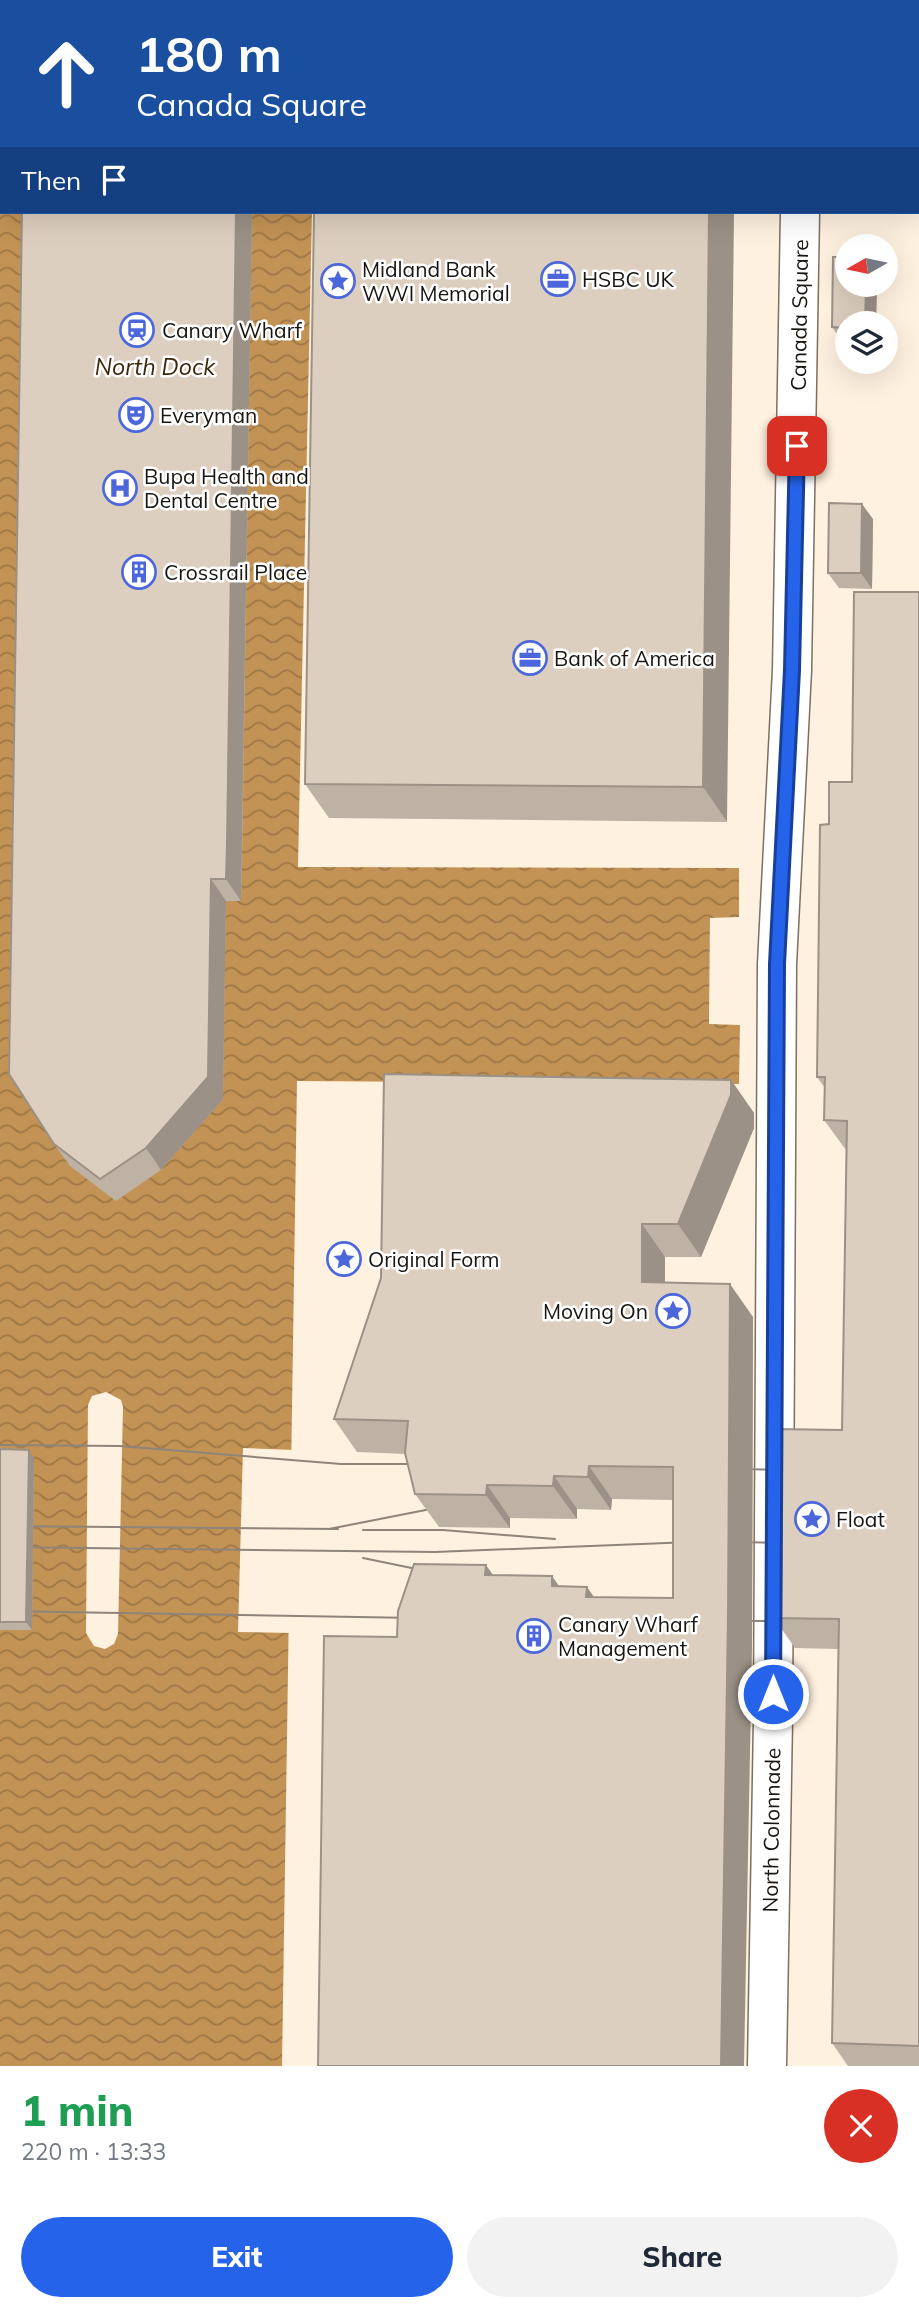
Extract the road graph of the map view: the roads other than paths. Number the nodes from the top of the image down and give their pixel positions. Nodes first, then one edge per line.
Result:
1 (800, 214) edge
2 (792, 670) joint
3 (767, 2066) edge

1 - 2 street, Canada Square
2 - 3 street, North Colonnade

